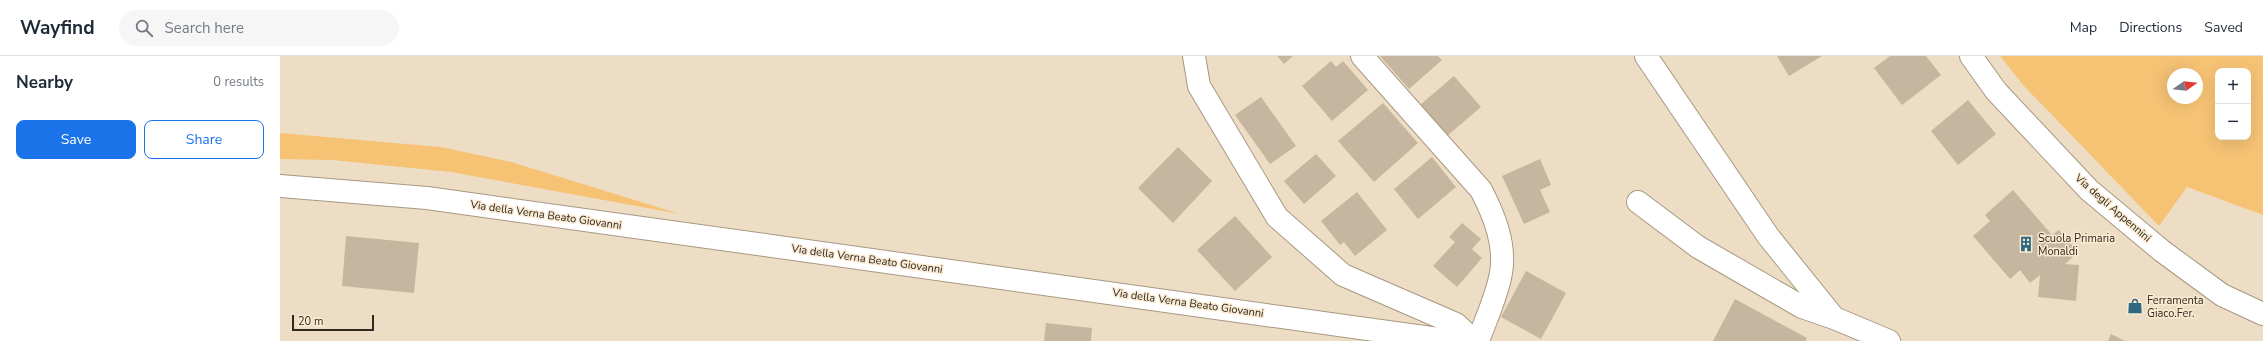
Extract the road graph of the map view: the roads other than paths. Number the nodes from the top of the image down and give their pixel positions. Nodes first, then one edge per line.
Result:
1 (1194, 56) edge
2 (1362, 56) edge
3 (1646, 56) edge
4 (1975, 60) edge
5 (280, 186) edge
6 (1638, 202) dead end
7 (2263, 314) edge
8 (1834, 318) junction
9 (1454, 341) edge
10 (1474, 341) edge
11 (1478, 341) edge
12 (1889, 341) edge

1 - 10 street
2 - 11 street
3 - 8 street
4 - 7 street, Via degli Appennini
5 - 9 street, Via della Verna Beato Giovanni
6 - 8 street
8 - 12 street

